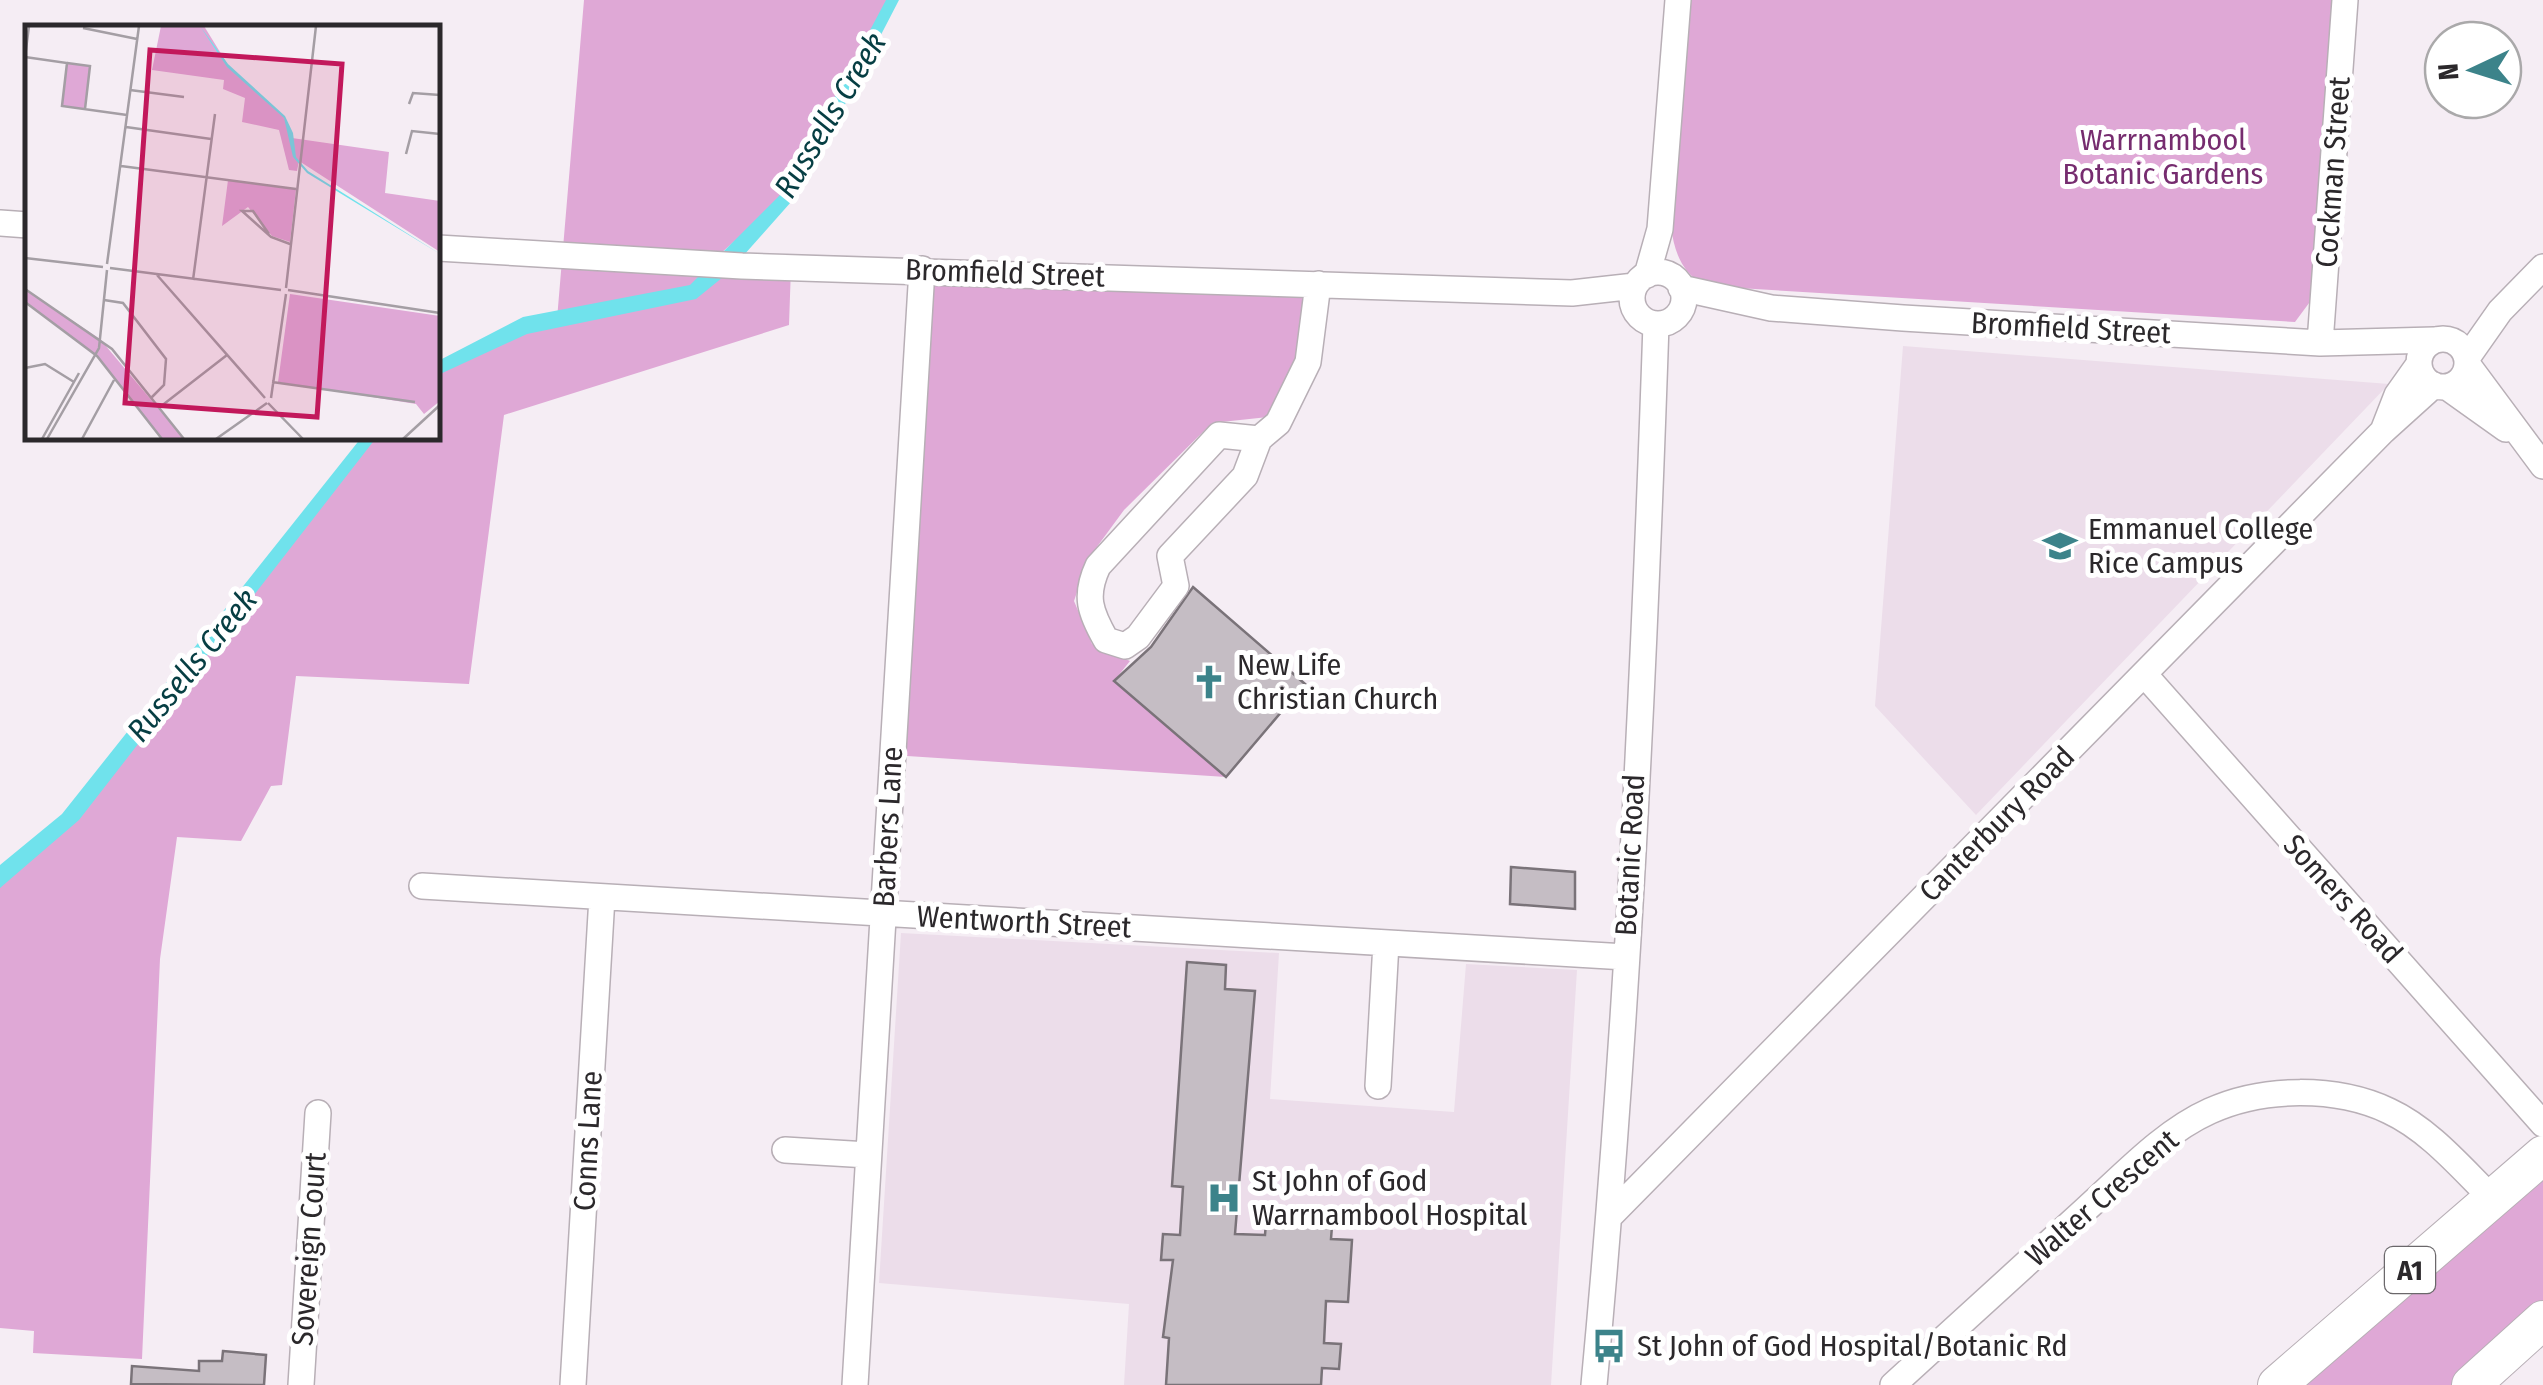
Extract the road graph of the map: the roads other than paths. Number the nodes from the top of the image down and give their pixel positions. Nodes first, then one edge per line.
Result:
1 (1678, 0) edge
2 (2345, 0) edge
3 (0, 223) edge
4 (25, 225) edge
5 (1660, 228) junction
6 (440, 248) edge
7 (2543, 267) edge
8 (922, 269) junction
9 (1318, 284) junction
10 (1678, 284) junction
11 (1650, 302) junction
12 (1771, 308) junction
13 (2500, 311) junction
14 (2320, 343) junction
15 (2468, 361) junction
16 (2433, 363) junction
17 (2518, 437) junction
18 (1260, 439) junction
19 (2543, 466) edge
20 (1133, 528) junction
21 (1170, 556) junction
22 (2144, 674) junction
23 (422, 886) dead end
24 (602, 896) junction
25 (883, 913) junction
26 (1386, 943) junction
27 (1626, 958) junction
28 (1378, 1086) dead end
29 (318, 1113) dead end
30 (2543, 1124) edge
31 (786, 1150) dead end
32 (2543, 1154) edge
33 (868, 1156) junction
34 (2494, 1200) junction
35 (1610, 1216) junction
36 (2543, 1320) edge
37 (301, 1385) edge
38 (573, 1385) edge
39 (855, 1385) edge
40 (1594, 1385) edge
41 (1893, 1385) edge
42 (2276, 1385) edge
43 (2471, 1385) edge

1 - 5 street, Botanic Road
2 - 14 street, Cockman Street
3 - 4 street
5 - 10 street, Botanic Road
5 - 11 street, Botanic Road
6 - 8 street, Bromfield Street
7 - 13 street, Canterbury Road
8 - 9 street, Bromfield Street
8 - 25 street, Barbers Lane
9 - 11 street, Bromfield Street
9 - 18 street
10 - 11 street
10 - 11 street, Bromfield Street
10 - 12 street, Bromfield Street
11 - 12 street, Bromfield Street
11 - 27 street, Botanic Road
12 - 14 street, Bromfield Street
13 - 15 street, Canterbury Road
13 - 16 street, Canterbury Road
14 - 16 street, Bromfield Street
15 - 16 street
15 - 16 street, Canterbury Road
15 - 17 street
16 - 17 street
16 - 22 street, Canterbury Road
17 - 19 street
18 - 20 street
18 - 21 street
20 - 21 street
20 - 21 street
22 - 30 street, Somers Road
22 - 35 street, Canterbury Road
23 - 24 street, Wentworth Street
24 - 25 street, Wentworth Street
24 - 38 street, Conns Lane
25 - 26 street, Wentworth Street
25 - 33 street, Barbers Lane
26 - 27 street, Wentworth Street
26 - 28 street
27 - 35 street, Botanic Road
29 - 37 street, Sovereign Court
31 - 33 street
32 - 34 highway, A1
33 - 39 street, Barbers Lane
34 - 41 street, Walter Crescent
34 - 42 highway, A1
35 - 40 street, Botanic Road
36 - 43 highway

